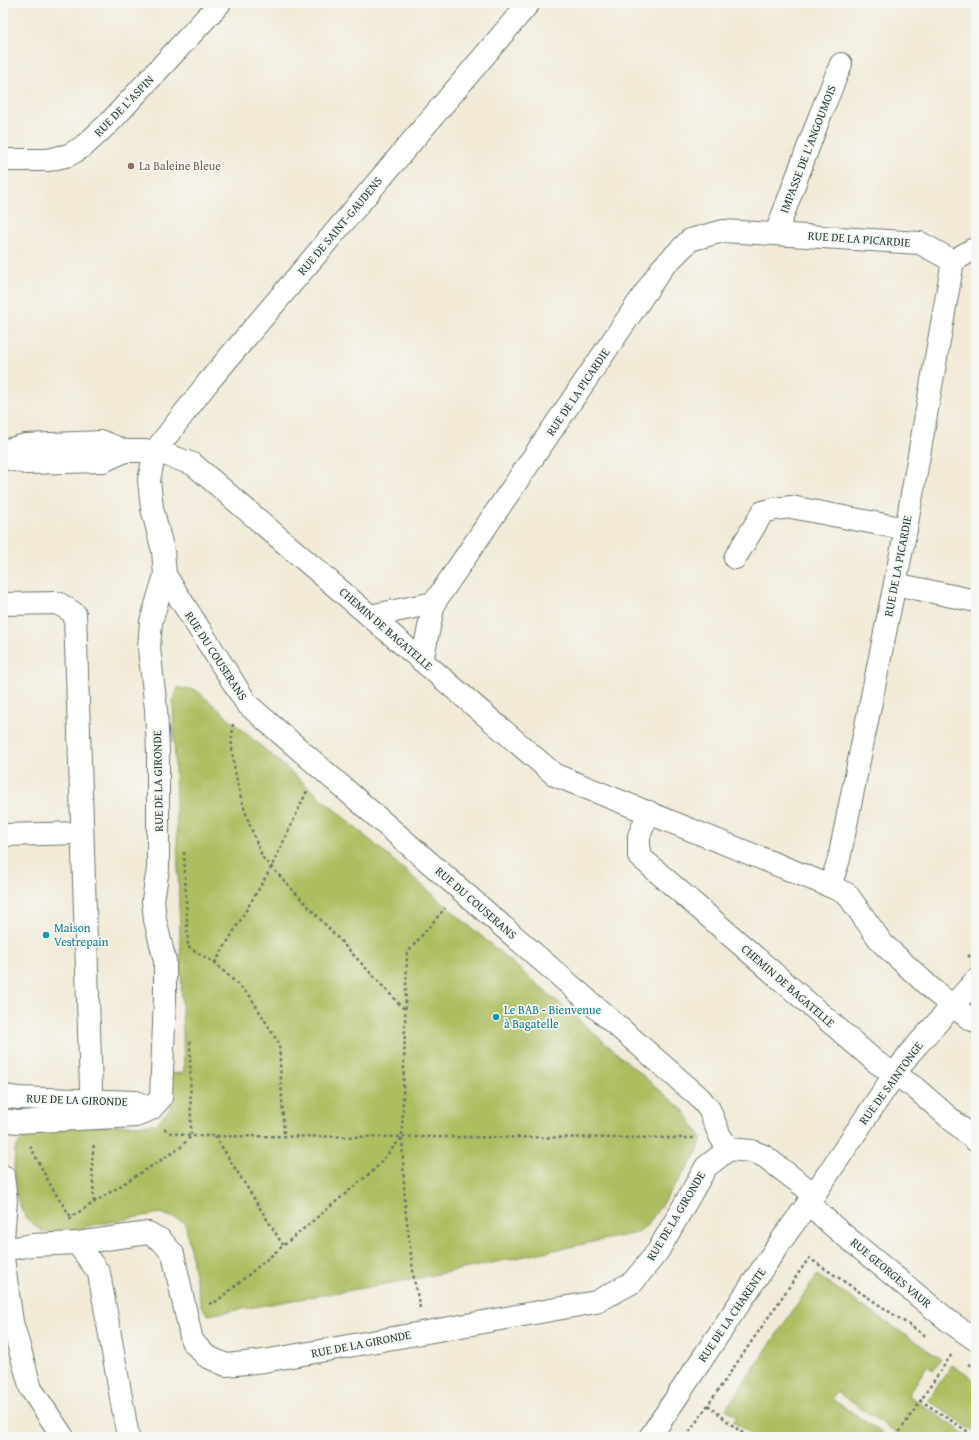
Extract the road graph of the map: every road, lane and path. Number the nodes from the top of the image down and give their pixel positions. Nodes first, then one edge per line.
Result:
1 (220, 3) edge
2 (529, 3) edge
3 (841, 64) dead end
4 (3, 160) edge
5 (776, 233) junction
6 (976, 249) edge
7 (953, 260) junction
8 (3, 451) edge
9 (125, 451) junction
10 (155, 451) junction
11 (3, 457) edge
12 (906, 529) junction
13 (735, 558) dead end
14 (165, 575) junction
15 (895, 584) junction
16 (976, 601) edge
17 (434, 603) junction
18 (3, 604) edge
19 (370, 616) junction
20 (422, 661) junction
21 (247, 704) junction
22 (322, 769) junction
23 (649, 812) junction
24 (82, 833) junction
25 (3, 835) edge
26 (271, 868) junction
27 (830, 886) junction
28 (461, 890) junction
29 (188, 947) dead end
30 (216, 963) junction
31 (976, 980) edge
32 (953, 1005) junction
33 (406, 1010) junction
34 (976, 1021) edge
35 (895, 1074) junction
36 (3, 1096) edge
37 (150, 1109) junction
38 (92, 1110) junction
39 (11, 1121) edge
40 (215, 1136) junction
41 (284, 1136) junction
42 (402, 1137) junction
43 (976, 1141) edge
44 (725, 1142) junction
45 (3, 1176) edge
46 (811, 1199) junction
47 (94, 1202) dead end
48 (71, 1217) dead end
49 (3, 1239) edge
50 (77, 1243) junction
51 (283, 1245) junction
52 (3, 1250) edge
53 (3, 1258) edge
54 (4, 1286) edge
55 (185, 1310) junction
56 (424, 1332) junction
57 (932, 1340) dead end
58 (976, 1340) edge
59 (958, 1358) dead end
60 (964, 1361) dead end
61 (976, 1369) edge
62 (920, 1400) junction
63 (708, 1405) junction
64 (64, 1437) edge
65 (128, 1437) edge
66 (650, 1437) edge
67 (686, 1437) edge
68 (748, 1437) edge
69 (896, 1437) edge
70 (976, 1437) edge

1 - 4 street, RUE DE L'ASPIN
2 - 10 street, RUE DE SAINT-GAUDENS
3 - 5 street, IMPASSE DE L'ANGOUMOIS
5 - 7 street, RUE DE LA PICARDIE
5 - 17 street, RUE DE LA PICARDIE
6 - 7 street
7 - 12 street, RUE DE LA PICARDIE
8 - 9 street, CHEMIN DE BAGATELLE
9 - 10 street, CHEMIN DE BAGATELLE
9 - 11 street, CHEMIN DE BAGATELLE
10 - 14 street, RUE DE LA GIRONDE
10 - 19 street, CHEMIN DE BAGATELLE
12 - 13 street
12 - 15 street, RUE DE LA PICARDIE
14 - 21 street, RUE DU COUSERANS
14 - 37 street, RUE DE LA GIRONDE
15 - 16 street
15 - 27 street, RUE DE LA PICARDIE
17 - 19 street
17 - 20 street, RUE DE LA PICARDIE
18 - 24 street
19 - 20 street, CHEMIN DE BAGATELLE
20 - 23 street, CHEMIN DE BAGATELLE
21 - 22 street, RUE DU COUSERANS
21 - 26 path
22 - 26 path
22 - 28 street, RUE DU COUSERANS
23 - 27 street, CHEMIN DE BAGATELLE
23 - 35 street, CHEMIN DE BAGATELLE
24 - 25 street
24 - 38 street
26 - 30 path
26 - 33 path
27 - 32 street, CHEMIN DE BAGATELLE
28 - 33 path
28 - 44 street, RUE DU COUSERANS
29 - 30 path
30 - 41 path
31 - 32 street, RUE DE SAINTONGE
32 - 34 street, CHEMIN DE BAGATELLE
32 - 35 street, RUE DE SAINTONGE
33 - 42 path
35 - 43 street, CHEMIN DE BAGATELLE
35 - 46 street, RUE DE SAINTONGE
36 - 38 street, RUE DE LA GIRONDE
37 - 38 street, RUE DE LA GIRONDE
37 - 40 path
38 - 39 street, RUE DE LA GIRONDE
38 - 47 path
39 - 48 path
40 - 41 path
40 - 51 path
41 - 42 path
42 - 44 path
42 - 51 path
42 - 56 path
44 - 46 street
44 - 56 street, RUE DE LA GIRONDE
45 - 49 street
46 - 58 street, RUE GEORGES VAUR
46 - 66 street, RUE DE LA CHARENTE
50 - 52 street, RUE DE LA GIRONDE
50 - 55 street, RUE DE LA GIRONDE
50 - 65 street
51 - 55 path
53 - 54 street
54 - 64 street
55 - 56 street, RUE DE LA GIRONDE
57 - 63 path
59 - 62 path
60 - 61 path
62 - 69 path
62 - 70 path
63 - 67 path
63 - 68 path

